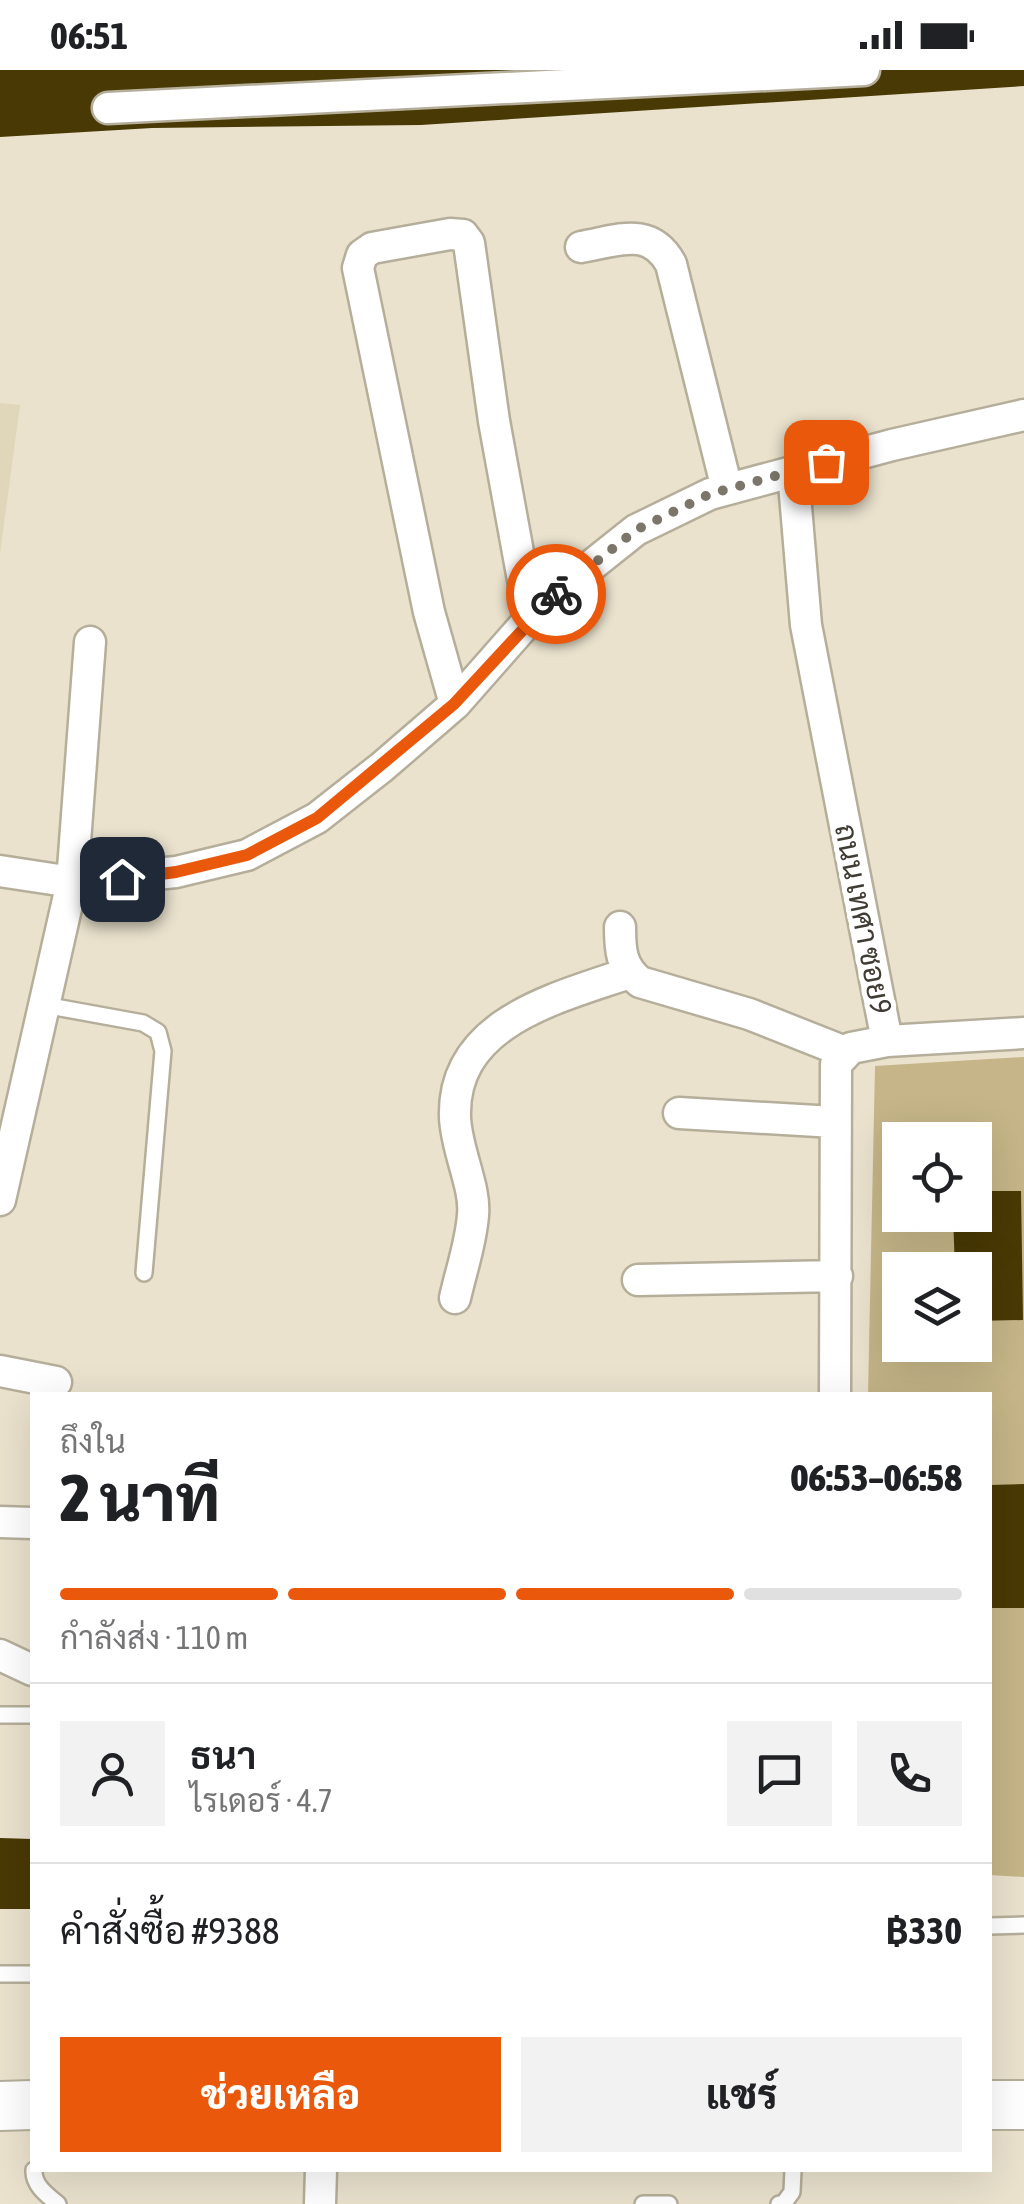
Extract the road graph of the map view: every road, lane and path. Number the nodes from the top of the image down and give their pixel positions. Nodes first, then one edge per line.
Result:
1 (864, 70) edge
2 (108, 108) dead end
3 (581, 247) dead end
4 (1024, 414) edge
5 (793, 470) junction
6 (727, 490) junction
7 (530, 618) junction
8 (90, 642) dead end
9 (454, 704) junction
10 (0, 871) edge
11 (72, 882) junction
12 (620, 927) dead end
13 (629, 973) junction
14 (44, 1005) junction
15 (1024, 1033) edge
16 (887, 1040) junction
17 (845, 1052) junction
18 (679, 1113) dead end
19 (834, 1122) junction
20 (0, 1200) edge
21 (144, 1273) dead end
22 (838, 1276) junction
23 (638, 1280) dead end
24 (455, 1298) dead end
25 (0, 1370) edge
26 (56, 1382) dead end
27 (834, 1392) edge
28 (0, 1522) edge
29 (30, 1523) edge
30 (0, 1655) edge
31 (30, 1669) edge
32 (0, 1715) edge
33 (30, 1715) edge
34 (992, 1926) edge
35 (1024, 1926) edge
36 (0, 1974) edge
37 (30, 1974) edge
38 (30, 2105) edge
39 (1024, 2105) edge
40 (0, 2106) edge
41 (992, 2106) edge
42 (35, 2172) edge
43 (321, 2172) edge
44 (793, 2172) edge
45 (58, 2204) edge
46 (320, 2204) edge
47 (644, 2204) edge
48 (669, 2204) edge
49 (779, 2204) edge

1 - 2 street
3 - 6 street
4 - 5 street
5 - 6 street
5 - 16 street, ถนน เทศา ซอย9
6 - 7 street
7 - 9 street
7 - 9 street
8 - 11 street
9 - 11 street
10 - 11 street
11 - 14 street
12 - 13 street
13 - 17 street
13 - 24 street
14 - 20 street
14 - 21 lane
15 - 16 street
16 - 17 street, ถนน เทศา ซอย9
17 - 19 street, ถนน เทศา ซอย9
18 - 19 street
19 - 22 street, ถนน เทศา ซอย9
22 - 23 street
22 - 27 street, ถนน เทศา ซอย9
25 - 26 street
28 - 29 street
30 - 31 street
32 - 33 lane
34 - 35 lane
36 - 37 lane
38 - 40 main road
39 - 41 main road
42 - 45 lane
43 - 46 street
44 - 49 lane
47 - 48 lane

